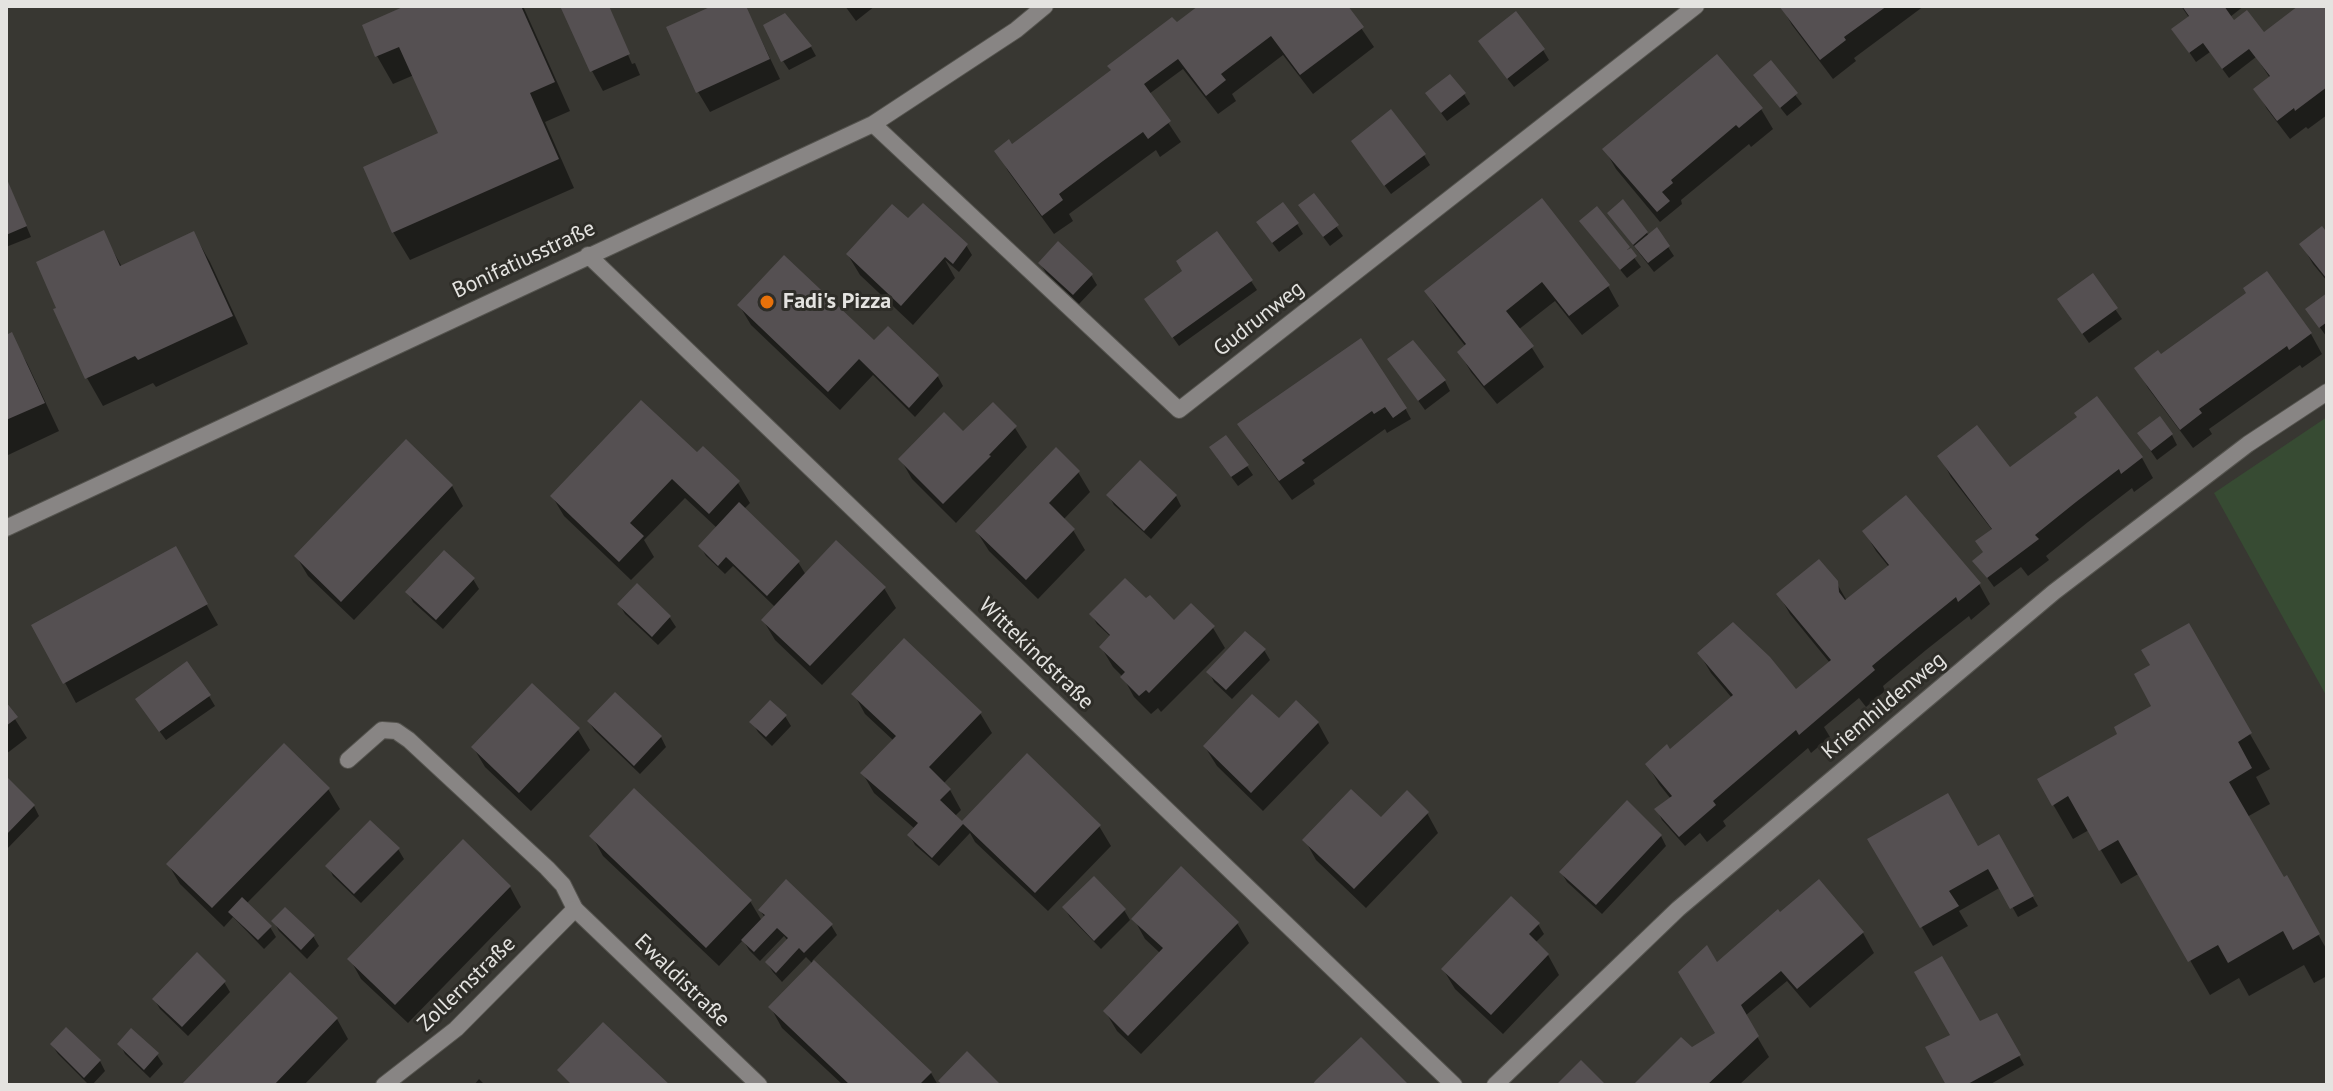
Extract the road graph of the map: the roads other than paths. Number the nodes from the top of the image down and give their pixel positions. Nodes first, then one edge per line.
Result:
1 (1045, 6) edge
2 (1696, 6) edge
3 (873, 124) junction
4 (588, 255) junction
5 (2327, 392) edge
6 (6, 528) edge
7 (348, 760) dead end
8 (575, 909) junction
9 (384, 1085) edge
10 (759, 1085) edge
11 (1454, 1085) edge
12 (1495, 1085) edge

1 - 3 street, Bonifatiusstraße
2 - 3 street, Gudrunweg
3 - 4 street, Bonifatiusstraße
4 - 6 street, Bonifatiusstraße
4 - 11 street, Wittekindstraße
5 - 12 street, Kriemhildenweg
7 - 8 street, Ewaldistraße
8 - 9 street, Zollernstraße
8 - 10 street, Ewaldistraße

